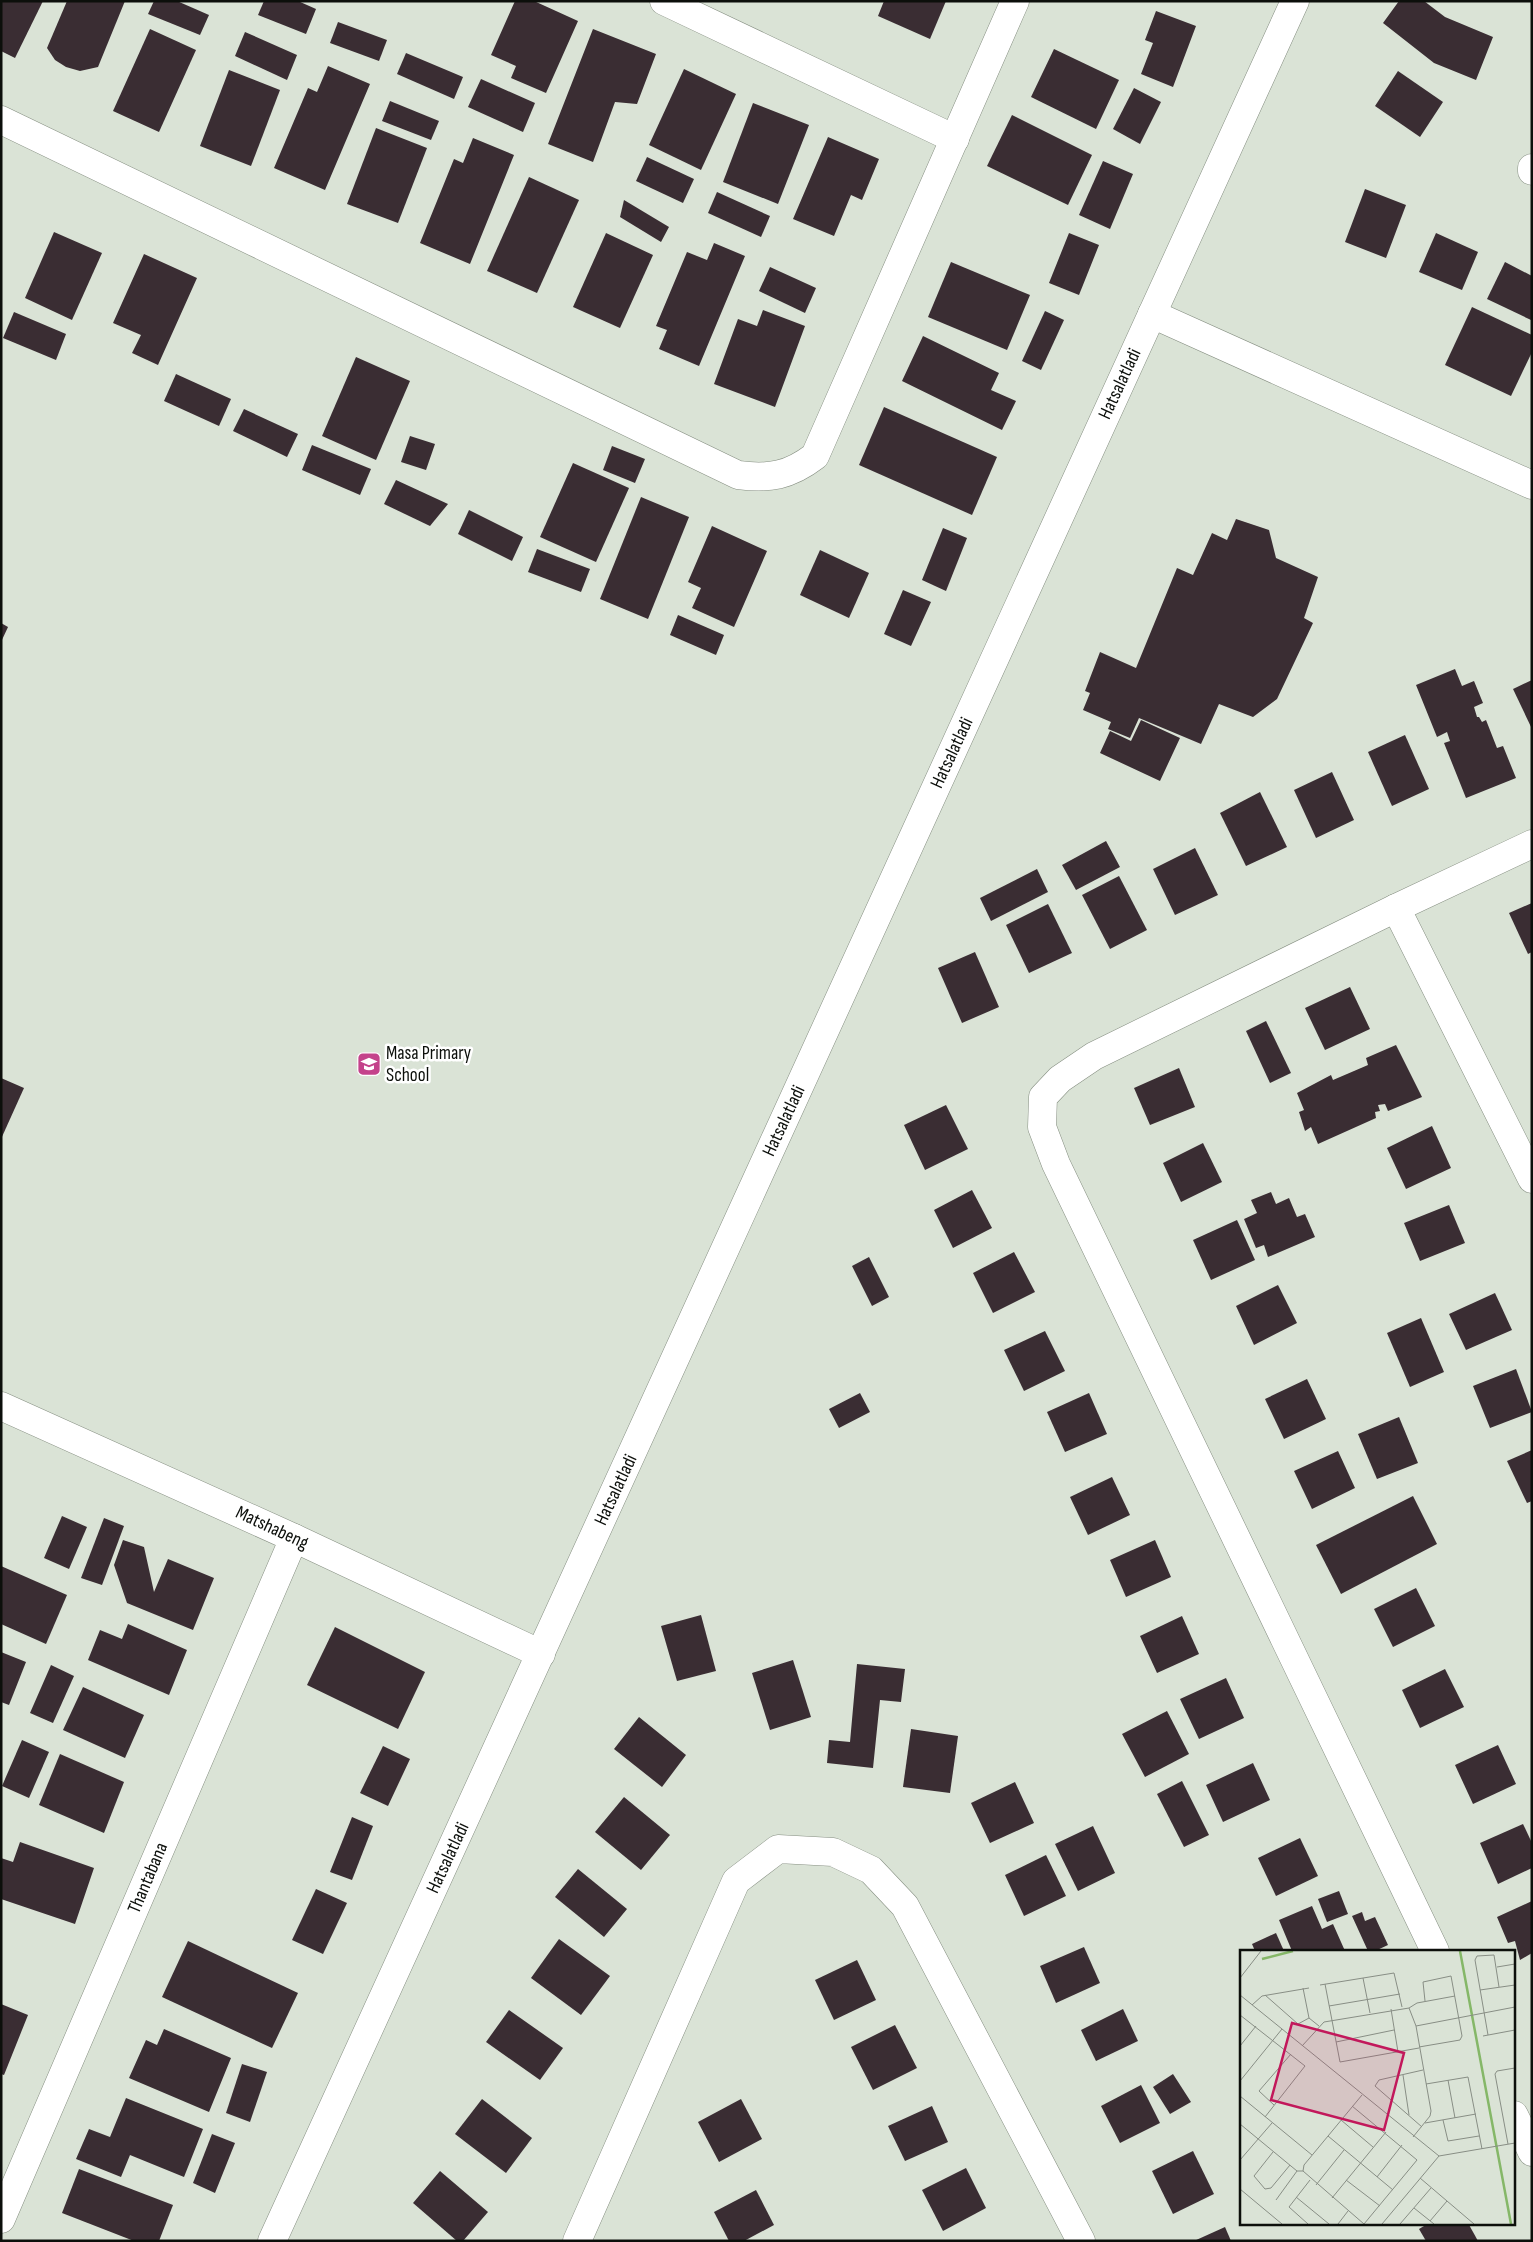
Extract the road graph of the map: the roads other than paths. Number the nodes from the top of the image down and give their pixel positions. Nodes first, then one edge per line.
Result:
1 (664, 1) edge
2 (1015, 1) edge
3 (1294, 1) edge
4 (1, 120) edge
5 (955, 139) junction
6 (1152, 314) junction
7 (1532, 485) edge
8 (1532, 844) edge
9 (1396, 908) junction
10 (1532, 1179) edge
11 (1, 1406) edge
12 (294, 1538) junction
13 (541, 1654) junction
14 (1435, 1950) edge
15 (1532, 2101) edge
16 (1516, 2108) edge
17 (1516, 2119) edge
18 (1532, 2152) edge
19 (1, 2219) edge
20 (272, 2241) edge
21 (577, 2241) edge
22 (1081, 2241) edge

1 - 5 street
2 - 5 street
3 - 6 street, Hatsalatladi
4 - 5 street
6 - 7 street
6 - 13 street, Hatsalatladi
8 - 9 street
9 - 10 street
9 - 14 street
11 - 12 street, Matshabeng
12 - 13 street, Matshabeng
12 - 19 street, Thantabana
13 - 20 street, Hatsalatladi
15 - 16 street
17 - 18 street
21 - 22 street

